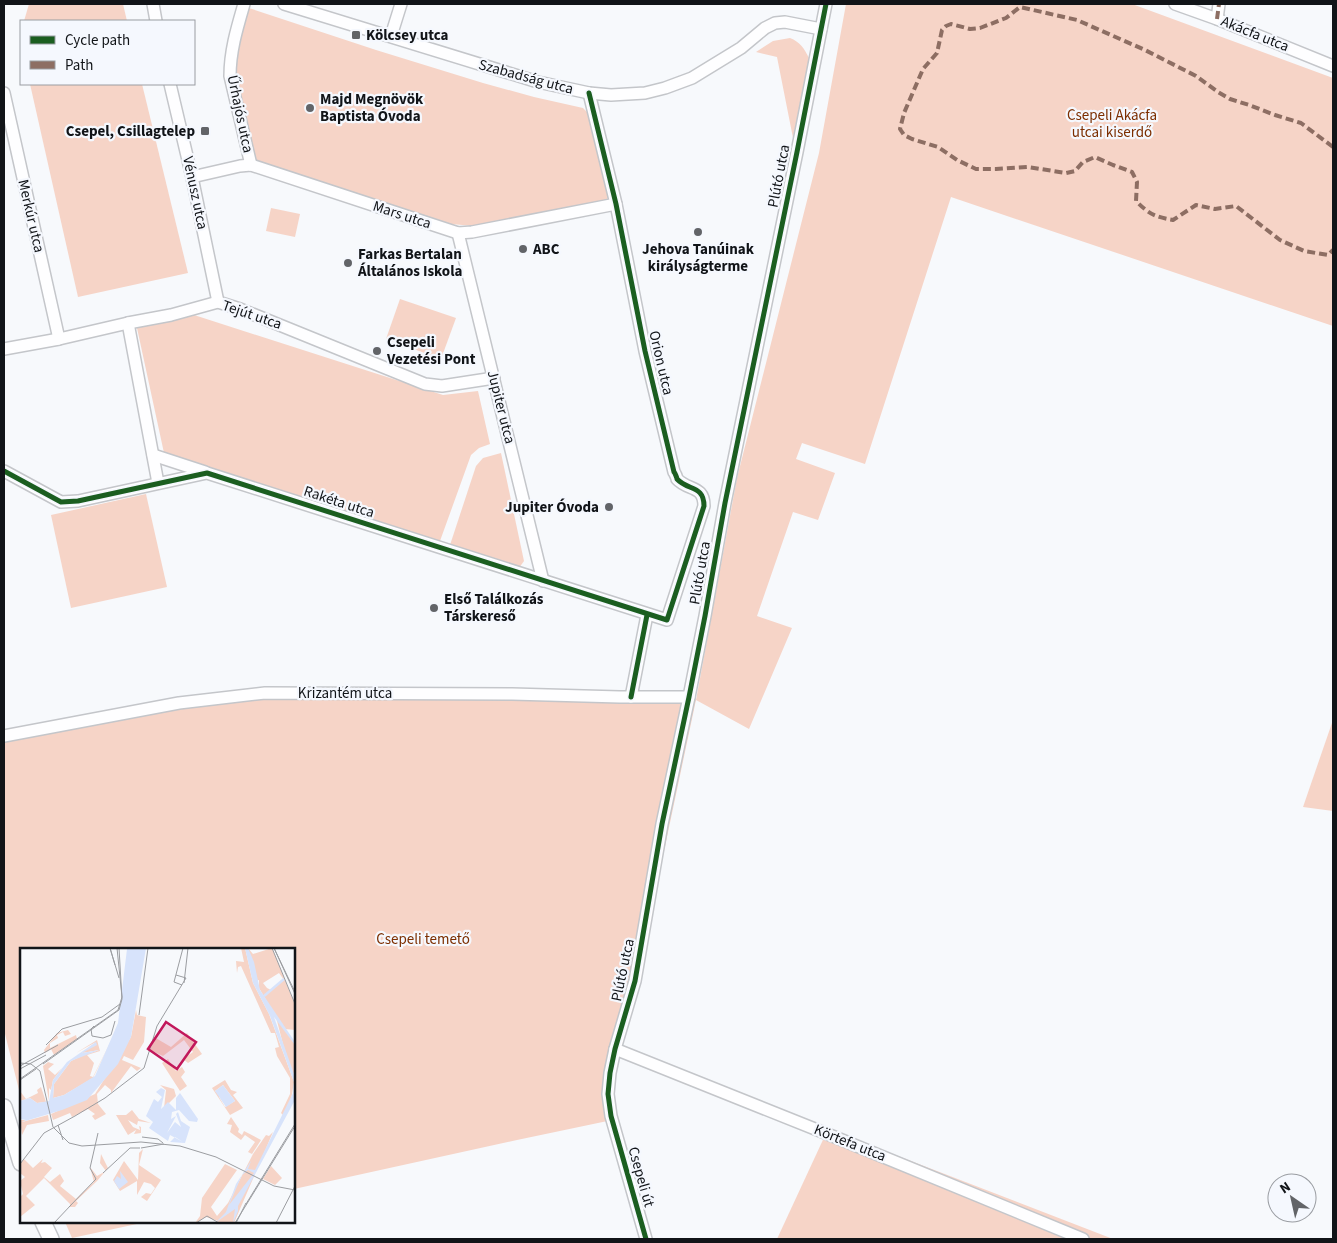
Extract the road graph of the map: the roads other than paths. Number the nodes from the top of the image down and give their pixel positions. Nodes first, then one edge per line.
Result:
1 (153, 4) edge
2 (244, 4) edge
3 (401, 4) edge
4 (826, 4) edge
5 (1175, 4) edge
6 (1219, 4) edge
7 (292, 5) edge
8 (1217, 19) junction
9 (156, 20) edge
10 (821, 29) junction
11 (390, 36) junction
12 (1333, 66) edge
13 (170, 85) edge
14 (4, 93) edge
15 (589, 93) junction
16 (251, 165) junction
17 (192, 177) junction
18 (616, 204) junction
19 (458, 233) junction
20 (218, 302) junction
21 (128, 323) junction
22 (59, 339) junction
23 (4, 349) edge
24 (494, 378) junction
25 (153, 455) junction
26 (4, 471) edge
27 (207, 473) junction
28 (158, 483) junction
29 (543, 581) junction
30 (648, 615) junction
31 (667, 620) joint
32 (631, 697) junction
33 (689, 697) junction
34 (4, 736) edge
35 (615, 1050) junction
36 (4, 1107) edge
37 (612, 1121) joint
38 (20, 1160) edge
39 (43, 1223) edge
40 (51, 1239) edge
41 (646, 1239) edge
42 (1083, 1239) edge

1 - 9 street
2 - 16 street, Űrhajós utca
3 - 11 street
4 - 10 street
5 - 8 street, Akácfa utca
6 - 8 street
7 - 11 street, Szabadság utca
8 - 12 street, Akácfa utca
10 - 15 street, Szabadság utca
10 - 33 street, Plútó utca
11 - 15 street, Szabadság utca
13 - 17 street, Vénusz utca
14 - 22 street, Merkúr utca
15 - 18 street, Orion utca
16 - 17 street, Mars utca
16 - 19 street, Mars utca
17 - 20 street, Vénusz utca
18 - 19 street, Mars utca
18 - 31 street, Orion utca
19 - 24 street, Jupiter utca
20 - 21 street, Tejút utca
20 - 24 street, Tejút utca
21 - 22 street, Tejút utca
21 - 25 street
22 - 23 street, Tejút utca
24 - 29 street, Jupiter utca
25 - 27 street, Rakéta utca
25 - 28 street
26 - 28 street, Rakéta utca
27 - 28 street, Rakéta utca
27 - 29 street, Rakéta utca
29 - 30 street, Rakéta utca
30 - 31 street, Rakéta utca
30 - 32 street
32 - 33 street, Krizantém utca
32 - 34 street, Krizantém utca
33 - 35 street, Plútó utca
35 - 37 street, Plútó utca
35 - 42 street, Körtefa utca
36 - 38 main road
37 - 41 street, Csepeli út
39 - 40 main road

